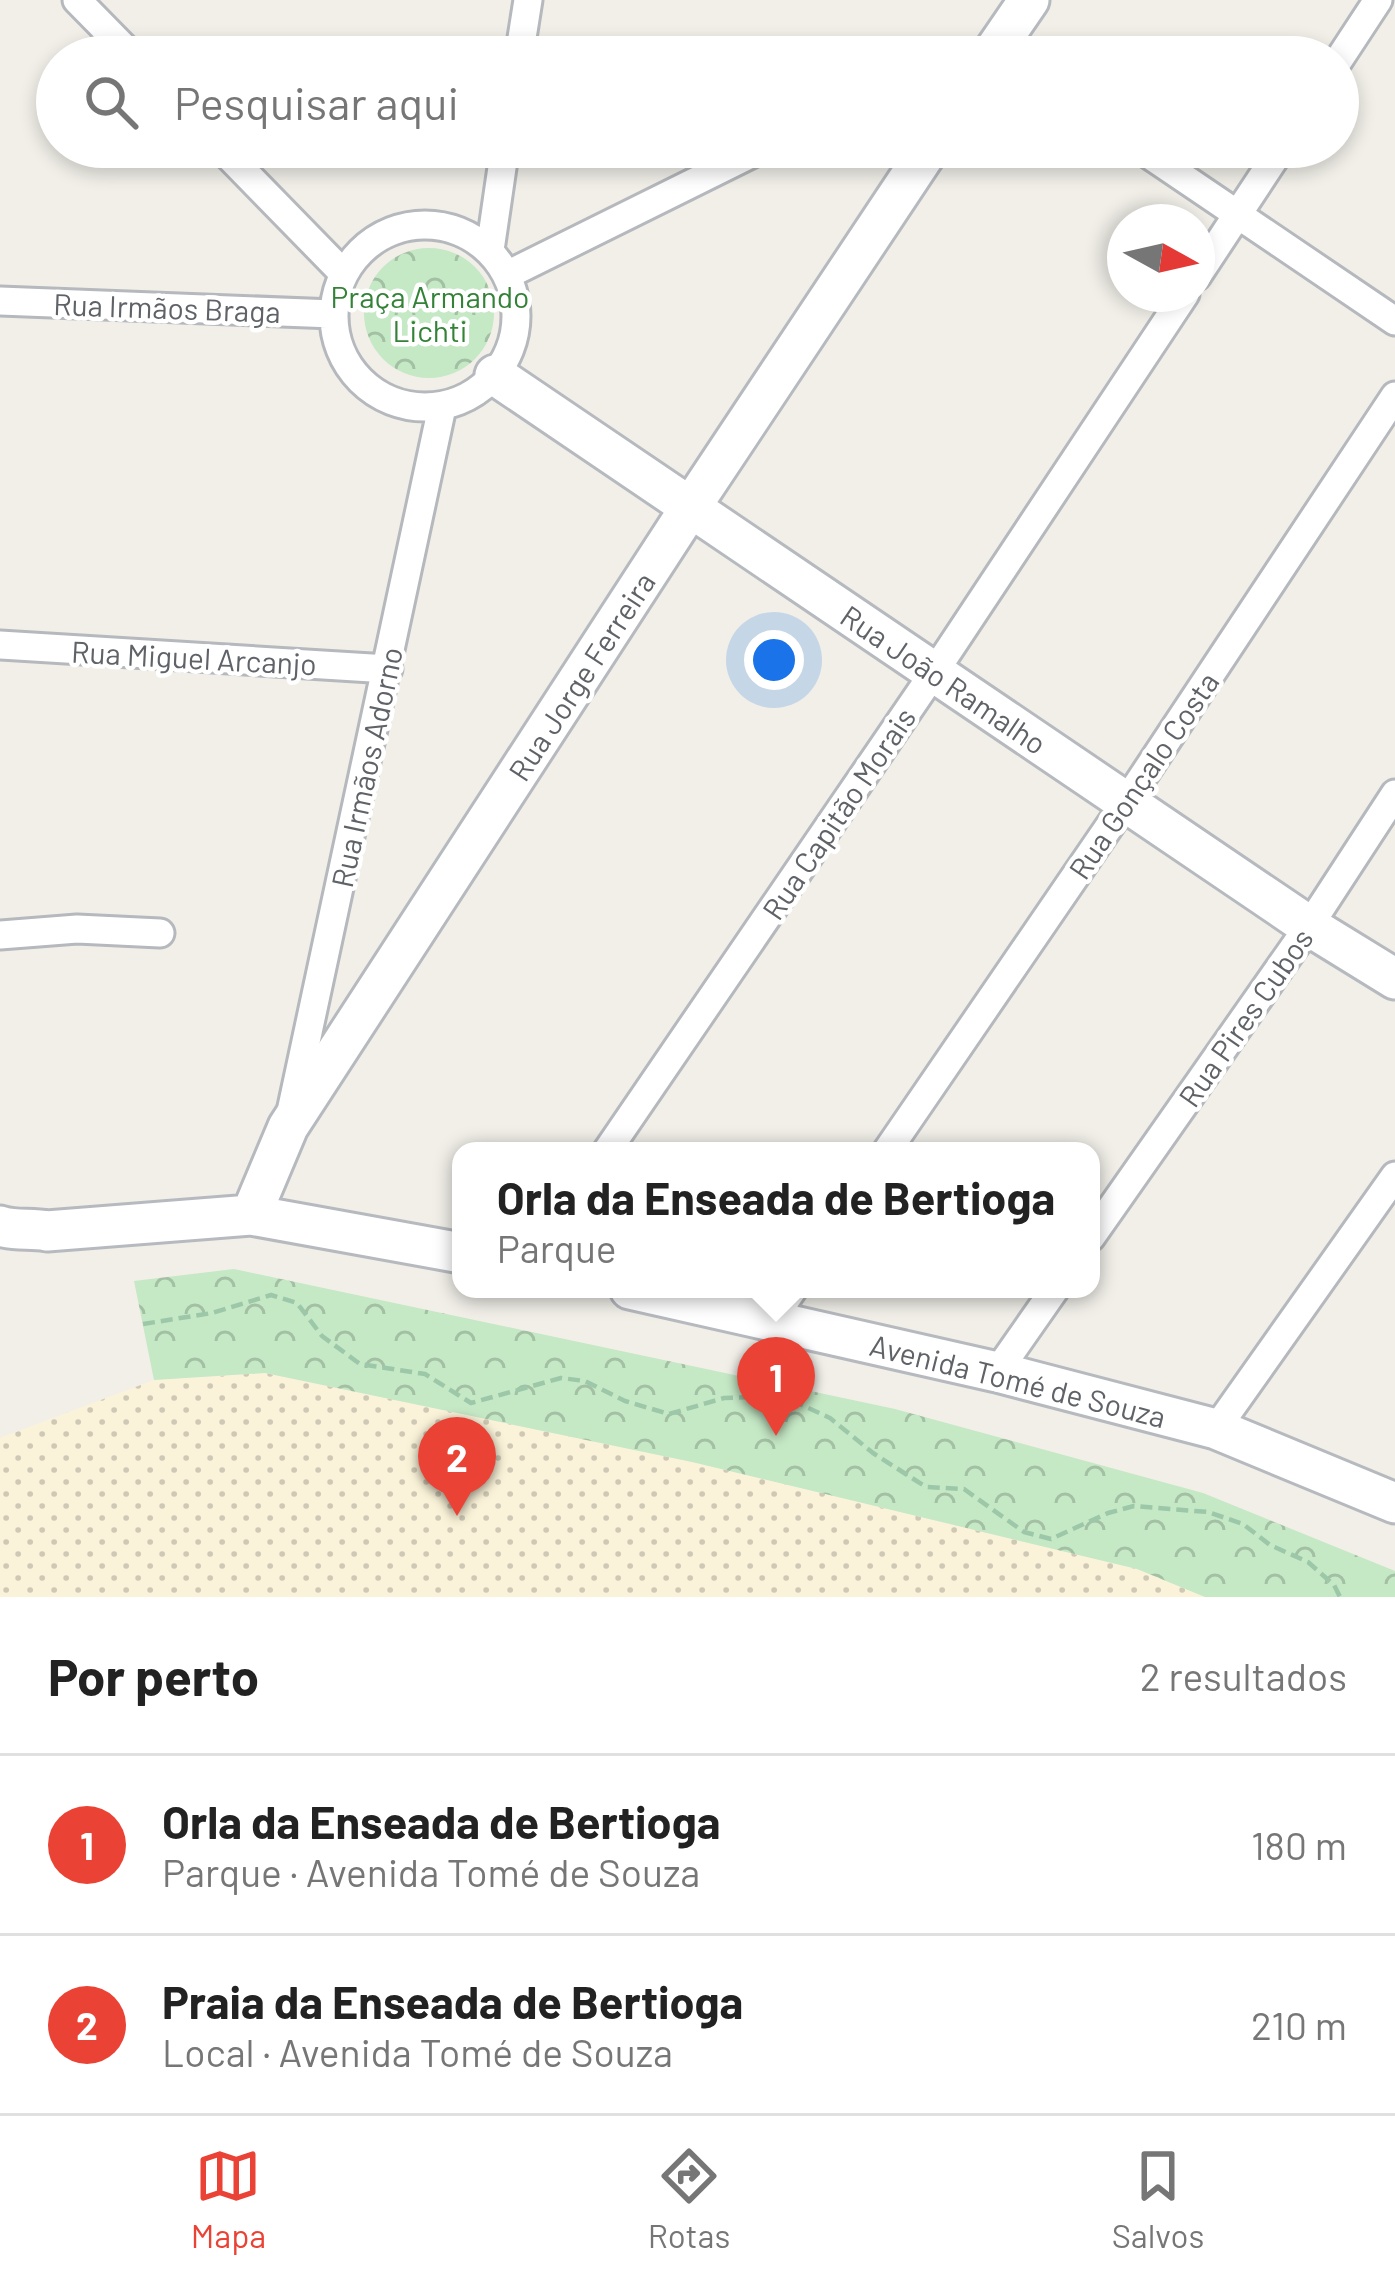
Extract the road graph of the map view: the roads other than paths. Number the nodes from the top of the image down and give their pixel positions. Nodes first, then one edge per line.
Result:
1 (77, 0) edge
2 (528, 0) edge
3 (1029, 0) edge
4 (1378, 0) edge
5 (112, 36) edge
6 (522, 36) edge
7 (1008, 36) edge
8 (1354, 36) edge
9 (241, 168) edge
10 (503, 168) edge
11 (723, 168) edge
12 (916, 168) edge
13 (1169, 168) edge
14 (1268, 168) edge
15 (1238, 215) junction
16 (1215, 249) edge
17 (490, 250) junction
18 (344, 274) junction
19 (508, 275) junction
20 (0, 301) edge
21 (1173, 312) edge
22 (334, 314) junction
23 (1395, 321) edge
24 (495, 375) junction
25 (1395, 396) edge
26 (442, 407) junction
27 (690, 508) junction
28 (0, 645) edge
29 (388, 669) junction
30 (935, 670) junction
31 (1395, 794) edge
32 (1126, 802) junction
33 (1310, 926) junction
34 (160, 934) dead end
35 (0, 935) edge
36 (1395, 980) edge
37 (288, 1127) junction
38 (613, 1142) edge
39 (893, 1142) edge
40 (1395, 1176) edge
41 (250, 1215) junction
42 (1100, 1224) edge
43 (0, 1226) edge
44 (452, 1251) edge
45 (716, 1298) edge
46 (1048, 1298) edge
47 (782, 1305) edge
48 (997, 1372) junction
49 (1216, 1429) junction
50 (1395, 1503) edge

1 - 5 street
2 - 6 street
3 - 7 street
4 - 8 street
9 - 18 street
10 - 17 street
11 - 19 street
12 - 27 street, Rua Jorge Ferreira
13 - 15 street
14 - 15 street
15 - 16 street
15 - 23 street
17 - 18 street
17 - 19 street
18 - 22 street
19 - 24 street
20 - 22 street, Rua Irmãos Braga
21 - 30 street, Rua Capitão Morais
22 - 26 street
24 - 26 street
24 - 27 street, Rua João Ramalho
25 - 32 street, Rua Gonçalo Costa
26 - 29 street, Rua Irmãos Adorno
27 - 30 street, Rua João Ramalho
27 - 37 street, Rua Jorge Ferreira
28 - 29 street, Rua Miguel Arcanjo
29 - 37 street, Rua Irmãos Adorno
30 - 32 street, Rua João Ramalho
30 - 38 street, Rua Capitão Morais
31 - 33 street, Rua Pires Cubos
32 - 33 street, Rua João Ramalho
32 - 39 street, Rua Gonçalo Costa
33 - 36 street, Rua João Ramalho
33 - 42 street, Rua Pires Cubos
34 - 35 street
37 - 41 street, Rua Jorge Ferreira
40 - 49 street
41 - 43 street
41 - 44 street
45 - 47 street, Avenida Tomé de Souza
46 - 48 street
47 - 48 street, Avenida Tomé de Souza
48 - 49 street, Avenida Tomé de Souza
49 - 50 street, Avenida Tomé de Souza

